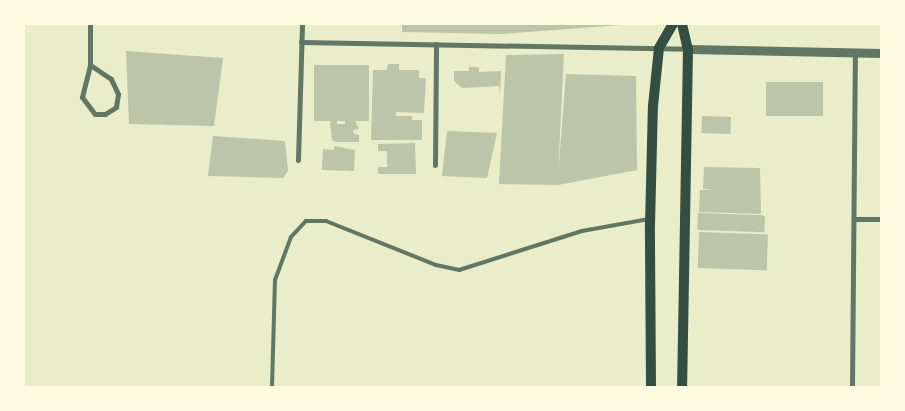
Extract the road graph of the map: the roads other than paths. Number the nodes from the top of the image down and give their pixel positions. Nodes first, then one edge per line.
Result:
1 (90, 24) edge
2 (302, 24) edge
3 (673, 24) edge
4 (682, 24) edge
5 (301, 42) junction
6 (436, 44) junction
7 (659, 48) junction
8 (688, 49) junction
9 (855, 53) junction
10 (881, 53) edge
11 (90, 65) junction
12 (298, 160) dead end
13 (434, 165) dead end
14 (650, 219) junction
15 (854, 219) junction
16 (881, 219) edge
17 (272, 387) edge
18 (651, 387) edge
19 (682, 387) edge
20 (852, 387) edge

1 - 11 street
2 - 5 street
3 - 7 main road
4 - 8 main road
5 - 6 street
5 - 12 street
6 - 7 street
6 - 13 street
7 - 8 street
7 - 14 main road
8 - 9 street
8 - 19 main road
9 - 10 street
9 - 15 street
11 - 11 street
14 - 17 lane
14 - 18 main road
15 - 16 street
15 - 20 street

